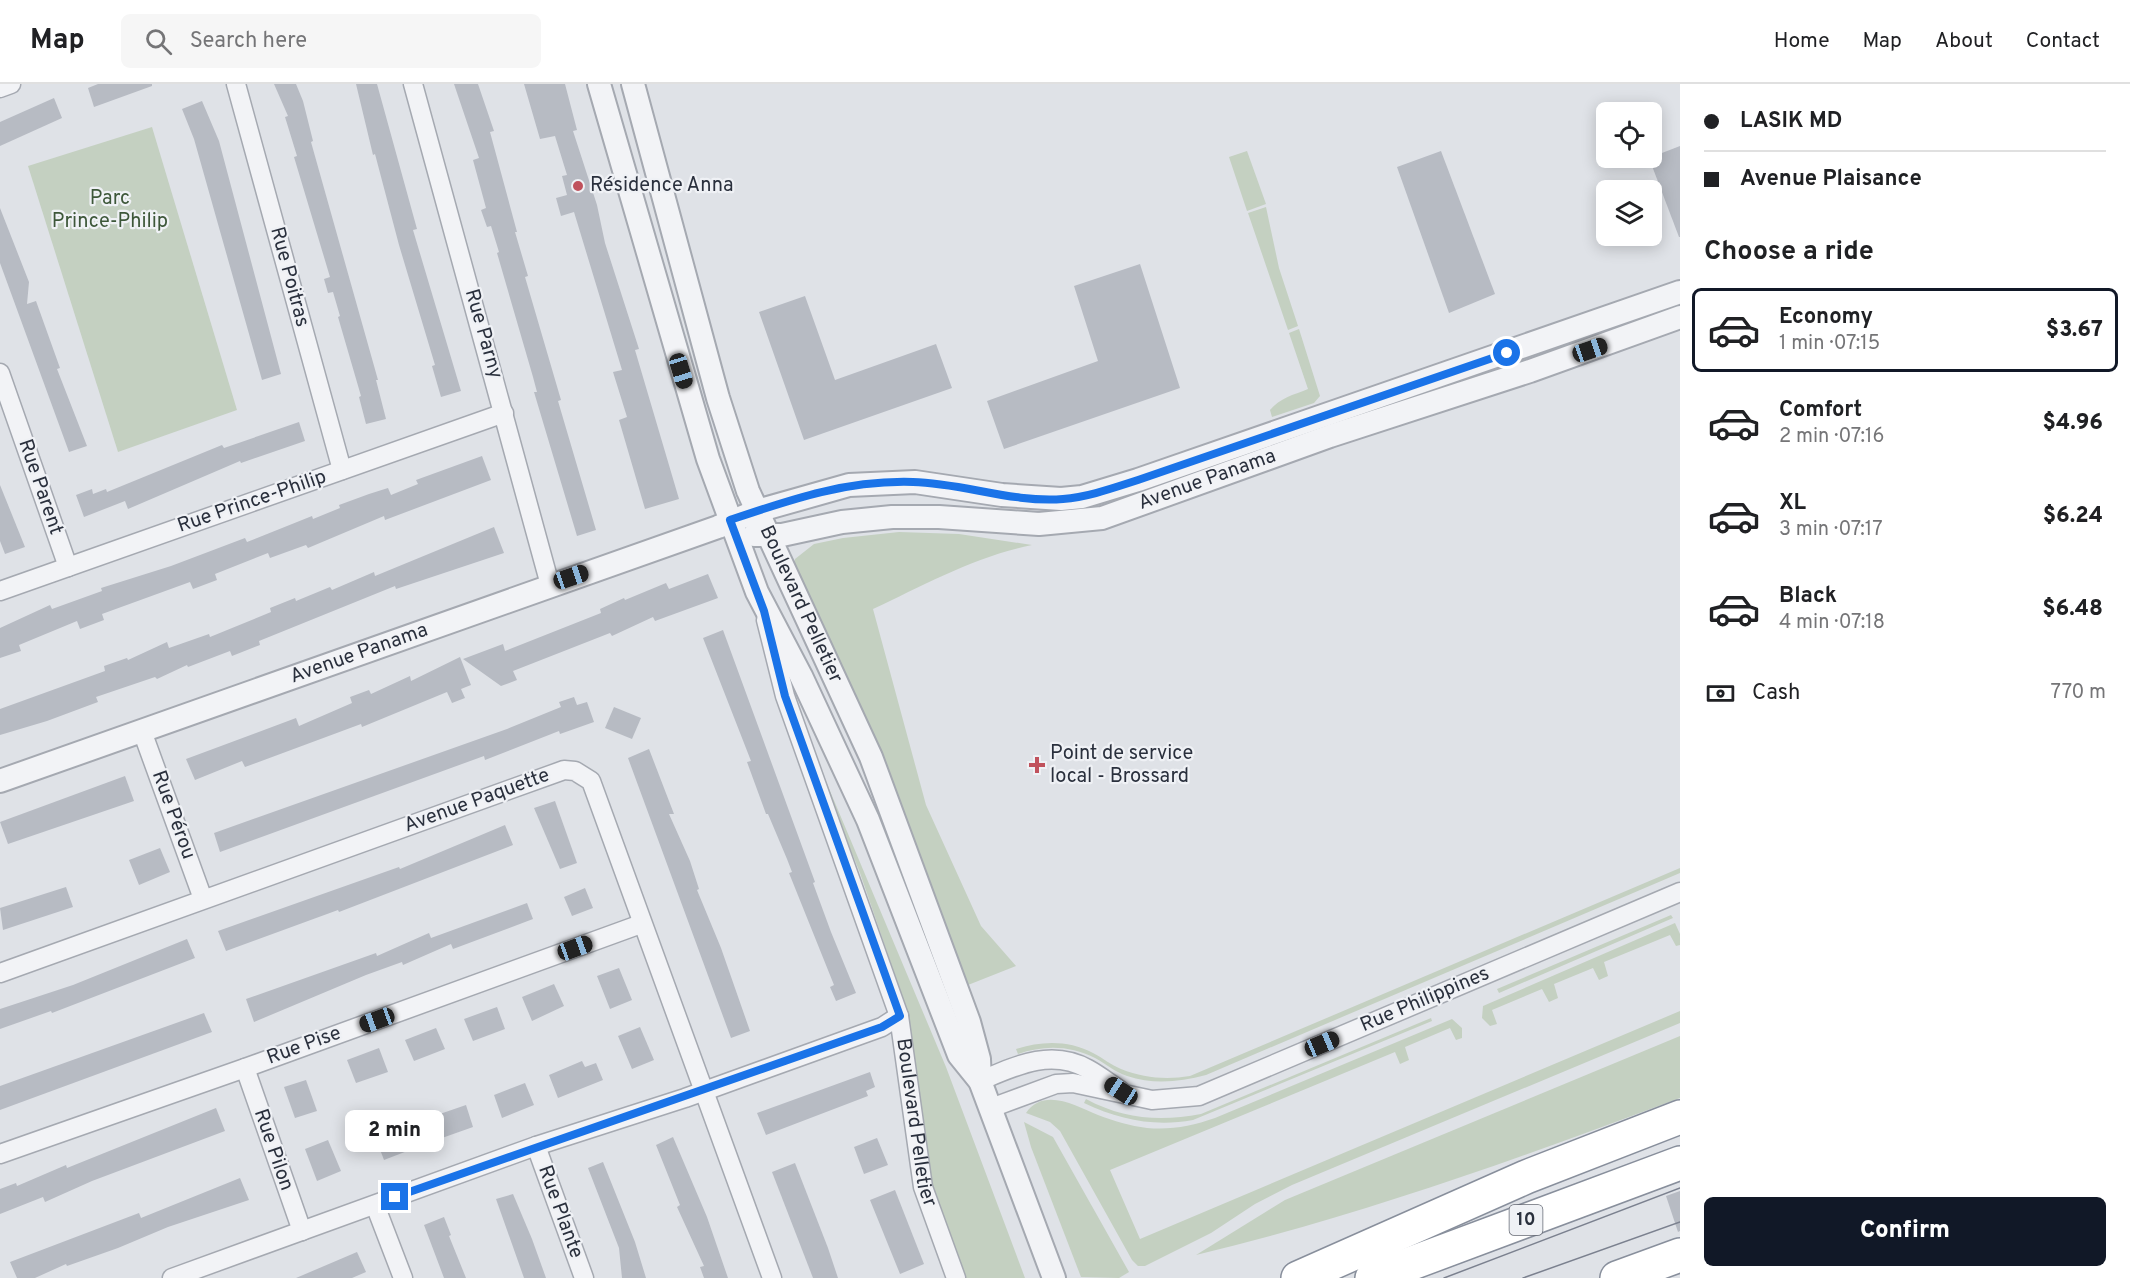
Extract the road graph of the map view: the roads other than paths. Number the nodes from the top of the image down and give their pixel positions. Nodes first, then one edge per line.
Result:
1 (10, 84) edge
2 (236, 84) edge
3 (413, 84) edge
4 (599, 84) edge
5 (633, 84) edge
6 (0, 88) edge
7 (1675, 293) edge
8 (1679, 320) edge
9 (0, 373) edge
10 (504, 413) junction
11 (342, 470) junction
12 (757, 511) junction
13 (728, 527) junction
14 (766, 535) junction
15 (68, 567) junction
16 (550, 585) junction
17 (0, 591) edge
18 (757, 592) junction
19 (142, 731) junction
20 (0, 781) edge
21 (1680, 892) edge
22 (203, 898) junction
23 (641, 924) junction
24 (0, 973) edge
25 (900, 1016) junction
26 (246, 1068) junction
27 (980, 1081) junction
28 (703, 1091) junction
29 (1132, 1098) junction
30 (991, 1108) junction
31 (1680, 1117) edge
32 (536, 1146) junction
33 (0, 1154) edge
34 (1680, 1163) edge
35 (375, 1205) junction
36 (302, 1231) junction
37 (1680, 1255) edge
38 (1664, 1263) edge
39 (172, 1278) edge
40 (403, 1278) edge
41 (584, 1278) edge
42 (772, 1278) edge
43 (956, 1278) edge
44 (1054, 1278) edge
45 (1298, 1278) edge
46 (1372, 1278) edge
47 (1617, 1278) edge

1 - 6 street
2 - 11 street, Rue Poitras
3 - 10 street, Rue Parny
4 - 13 street, Boulevard Pelletier
5 - 12 street, Boulevard Pelletier
7 - 8 street
7 - 12 street, Avenue Panama
8 - 14 street, Avenue Panama
9 - 15 street, Rue Parent
10 - 11 street, Rue Prince-Philip
10 - 16 street, Rue Parny
11 - 15 street, Rue Prince-Philip
12 - 13 street, Avenue Panama
12 - 14 street, Boulevard Pelletier
13 - 14 street, Avenue Panama
13 - 16 street, Avenue Panama
13 - 18 street, Boulevard Pelletier
14 - 27 street, Boulevard Pelletier
15 - 17 street, Rue Prince-Philip
16 - 19 street, Avenue Panama
18 - 25 street, Boulevard Pelletier
18 - 27 street, Boulevard Pelletier
19 - 20 street, Avenue Panama
19 - 22 street, Rue Pérou
21 - 29 street, Rue Philippines
22 - 23 street, Avenue Paquette
22 - 24 street, Avenue Paquette
23 - 26 street, Rue Pise
23 - 28 street, Avenue Paquette
25 - 28 street
25 - 43 street, Boulevard Pelletier
26 - 33 street, Rue Pise
26 - 36 street, Rue Pilon
27 - 29 street
27 - 30 street, Boulevard Pelletier
28 - 32 street
28 - 42 street, Avenue Paquette
29 - 30 street, Rue Philippines
30 - 44 street, Boulevard Pelletier
31 - 45 highway
32 - 35 street
32 - 41 street, Rue Plante
34 - 46 highway, 10
35 - 36 street
35 - 40 street
36 - 39 street
37 - 38 highway
38 - 47 highway

